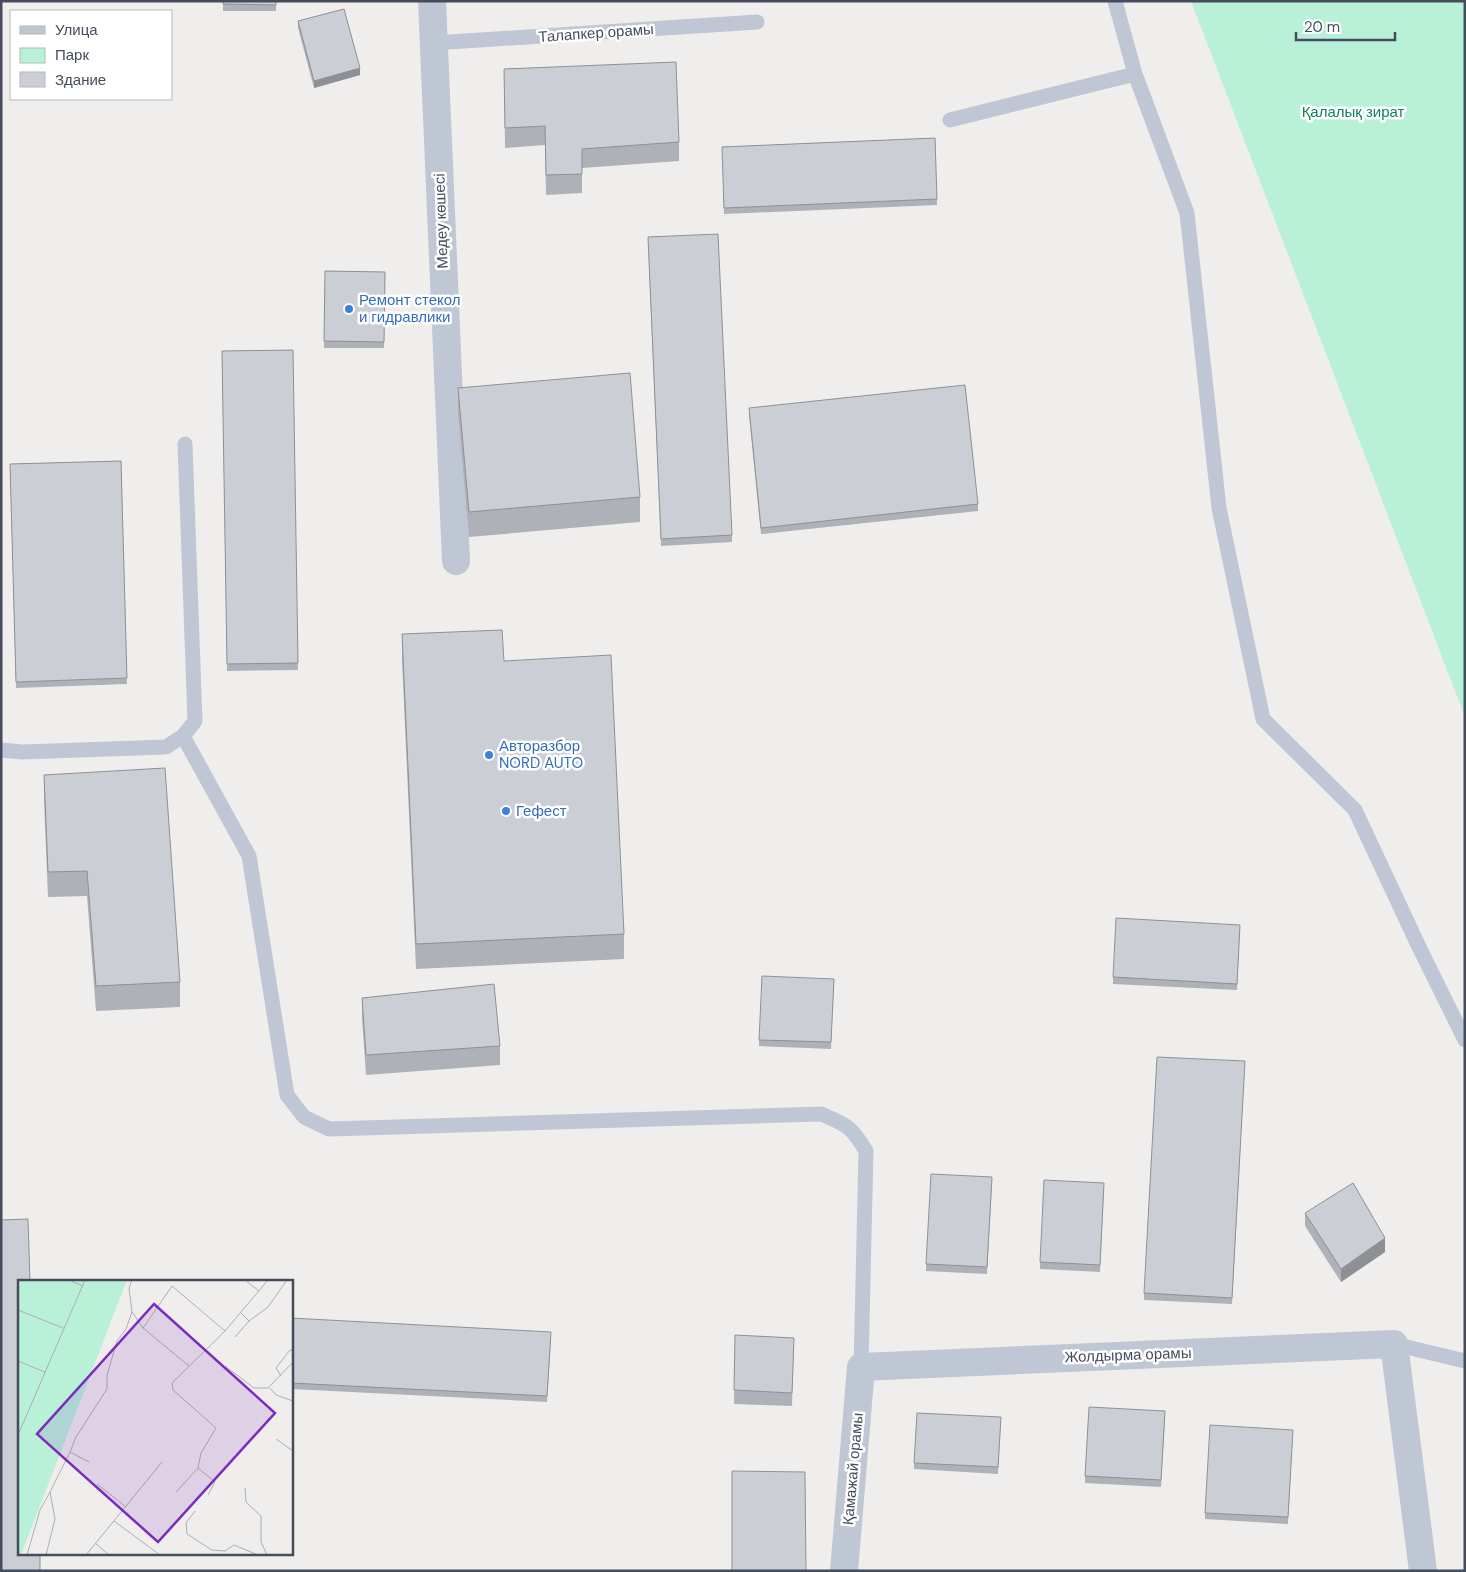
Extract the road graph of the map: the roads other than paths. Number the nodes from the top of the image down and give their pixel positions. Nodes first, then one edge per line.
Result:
1 (432, 1) edge
2 (1115, 1) edge
3 (758, 22) dead end
4 (434, 43) junction
5 (1135, 74) junction
6 (950, 120) dead end
7 (185, 444) dead end
8 (456, 561) dead end
9 (183, 736) junction
10 (1, 750) edge
11 (1465, 1040) edge
12 (1394, 1344) junction
13 (1465, 1361) edge
14 (861, 1367) junction
15 (844, 1571) edge
16 (1423, 1571) edge

1 - 4 street, Медеу көшесі
2 - 5 lane
3 - 4 lane, Талапкер орамы
4 - 8 street, Медеу көшесі
5 - 6 lane
5 - 11 lane
7 - 9 lane
9 - 10 lane
9 - 14 lane
12 - 13 lane
12 - 14 street, Жолдырма орамы
12 - 16 street
14 - 15 street, Қамажай орамы

